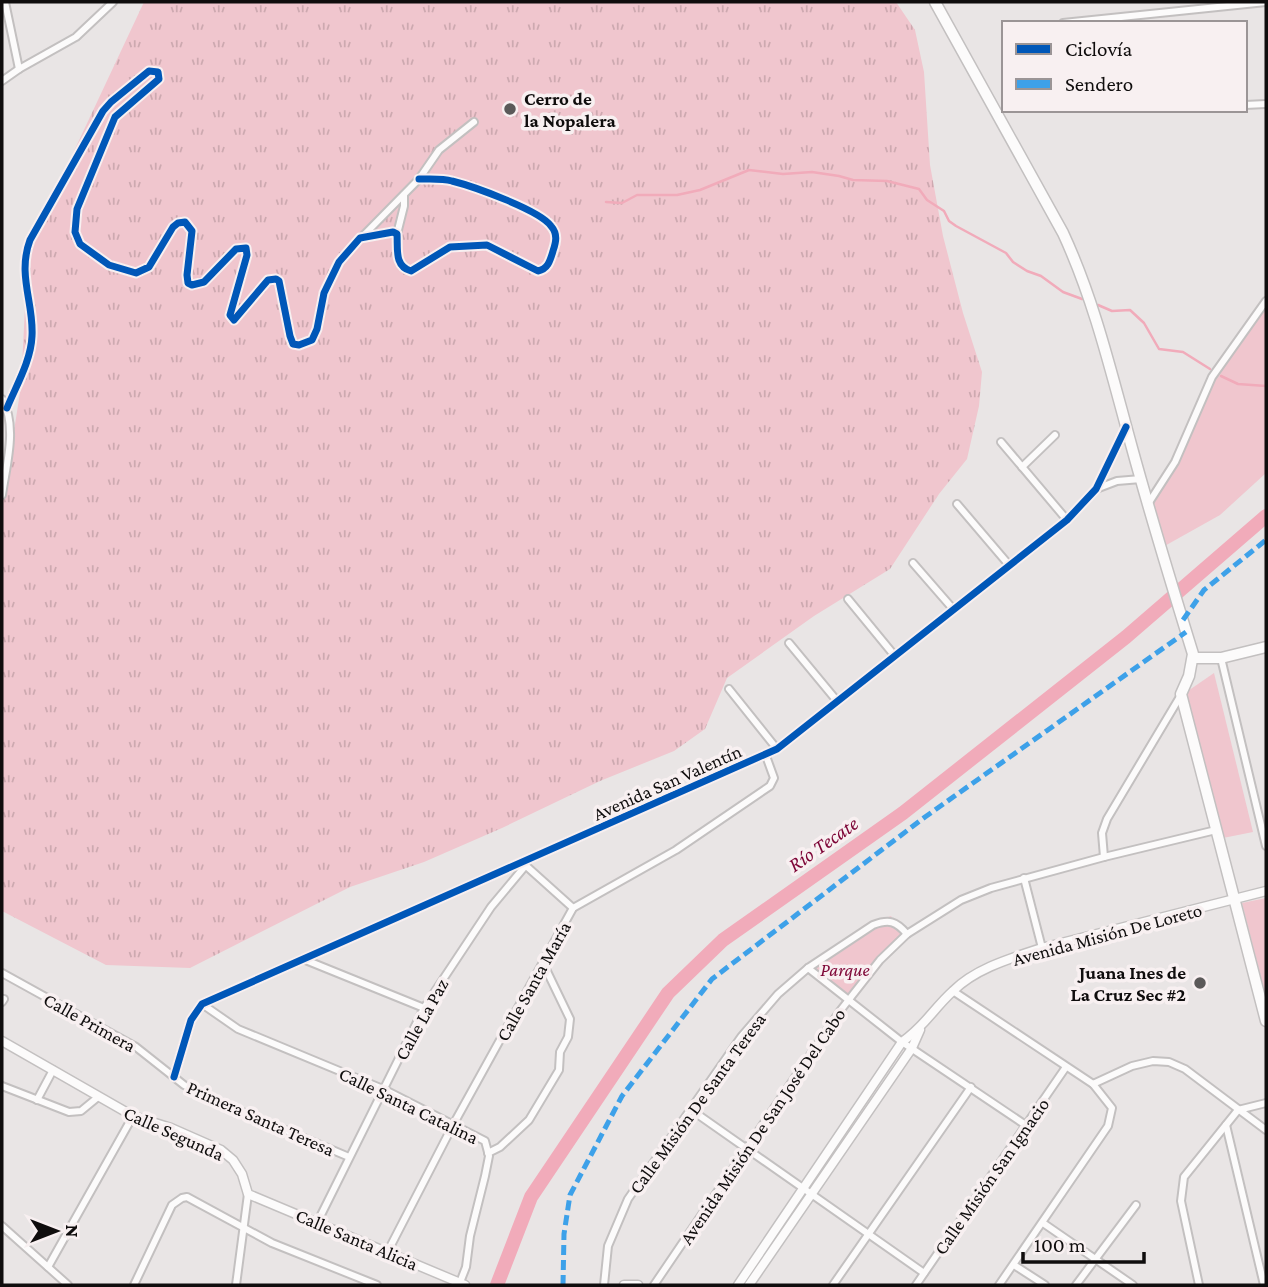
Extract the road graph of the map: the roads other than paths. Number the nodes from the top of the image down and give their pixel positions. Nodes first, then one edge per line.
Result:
1 (5, 2) edge
2 (113, 2) edge
3 (935, 2) edge
4 (1266, 2) edge
5 (1082, 21) edge
6 (19, 69) junction
7 (2, 81) edge
8 (1266, 104) edge
9 (1247, 106) edge
10 (474, 122) dead end
11 (419, 179) junction
12 (404, 195) junction
13 (397, 234) junction
14 (360, 238) junction
15 (1266, 301) edge
16 (2, 399) edge
17 (7, 408) junction
18 (1126, 428) junction
19 (1055, 435) dead end
20 (1001, 442) dead end
21 (4, 460) edge
22 (1022, 467) junction
23 (1141, 480) junction
24 (1096, 489) junction
25 (2, 495) edge
26 (957, 503) dead end
27 (1148, 504) junction
28 (1067, 520) junction
29 (913, 563) dead end
30 (1009, 565) junction
31 (848, 599) dead end
32 (953, 609) junction
33 (789, 643) dead end
34 (1266, 647) edge
35 (894, 655) junction
36 (1194, 657) junction
37 (1221, 658) junction
38 (729, 689) dead end
39 (1181, 694) junction
40 (837, 701) junction
41 (777, 749) junction
42 (766, 756) junction
43 (1216, 830) junction
44 (1266, 846) edge
45 (1104, 857) junction
46 (524, 864) junction
47 (1024, 878) junction
48 (1266, 891) edge
49 (1235, 900) junction
50 (573, 908) junction
51 (907, 934) junction
52 (1042, 948) junction
53 (303, 959) junction
54 (543, 963) junction
55 (808, 968) junction
56 (2, 973) edge
57 (953, 991) junction
58 (848, 1001) junction
59 (202, 1004) junction
60 (424, 1008) junction
61 (1266, 1021) edge
62 (920, 1030) junction
63 (2, 1041) edge
64 (902, 1042) junction
65 (912, 1048) junction
66 (1066, 1067) junction
67 (53, 1070) junction
68 (174, 1077) junction
69 (1093, 1084) junction
70 (2, 1086) edge
71 (971, 1087) junction
72 (383, 1089) junction
73 (98, 1097) junction
74 (37, 1100) junction
75 (1266, 1103) edge
76 (690, 1108) junction
77 (1238, 1110) junction
78 (133, 1116) junction
79 (453, 1125) junction
80 (1226, 1125) junction
81 (1027, 1126) junction
82 (1266, 1130) edge
83 (747, 1148) junction
84 (488, 1153) junction
85 (349, 1157) junction
86 (807, 1193) junction
87 (248, 1194) junction
88 (1136, 1205) dead end
89 (317, 1223) junction
90 (1042, 1223) junction
91 (2, 1226) edge
92 (245, 1227) junction
93 (867, 1234) junction
94 (388, 1251) junction
95 (1095, 1259) junction
96 (1014, 1265) junction
97 (48, 1267) junction
98 (924, 1273) junction
99 (68, 1285) edge
100 (134, 1285) edge
101 (236, 1285) edge
102 (377, 1285) edge
103 (461, 1285) edge
104 (604, 1285) edge
105 (624, 1285) edge
106 (638, 1285) edge
107 (654, 1285) edge
108 (738, 1285) edge
109 (749, 1285) edge
110 (833, 1285) edge
111 (916, 1285) edge
112 (999, 1285) edge
113 (1045, 1285) edge
114 (1076, 1285) edge
115 (1133, 1285) edge
116 (1199, 1285) edge
117 (1264, 1285) edge

1 - 6 street
2 - 6 street
3 - 18 main road
4 - 5 street
6 - 7 street
8 - 9 street
10 - 11 street
11 - 12 street
11 - 13 street
12 - 13 street
12 - 14 street
13 - 14 street
14 - 17 street
15 - 27 street
16 - 17 street
17 - 21 street
18 - 23 main road
18 - 24 street, Avenida San Valentín
19 - 22 street
20 - 22 street
21 - 25 street
22 - 28 street
23 - 24 street
23 - 27 main road
24 - 28 street, Avenida San Valentín
26 - 30 street
27 - 36 main road
28 - 30 street, Avenida San Valentín
29 - 32 street
30 - 32 street, Avenida San Valentín
31 - 35 street
32 - 35 street, Avenida San Valentín
33 - 40 street
34 - 37 main road
35 - 40 street, Avenida San Valentín
36 - 37 main road
36 - 39 main road
37 - 44 street
38 - 41 street
39 - 43 main road
39 - 45 street
40 - 41 street, Avenida San Valentín
41 - 42 street, Avenida San Valentín
42 - 46 street, Avenida San Valentín
42 - 50 street, Calle Santa María
43 - 45 street, Avenida Misión De San José Del Cabo
43 - 49 main road
45 - 47 street, Avenida Misión De San José Del Cabo
46 - 50 street
46 - 53 street, Avenida San Valentín
46 - 60 street, Calle La Paz
47 - 51 street, Avenida Misión De San José Del Cabo
47 - 52 street
48 - 49 street, Avenida Misión De Loreto
49 - 52 street, Avenida Misión De Loreto
49 - 61 main road
50 - 54 street, Calle Santa María
51 - 55 street, Calle Misión De Santa Teresa
51 - 58 street, Avenida Misión De San José Del Cabo
52 - 57 street, Avenida Misión De Loreto
53 - 59 street, Avenida San Valentín
53 - 60 street
54 - 79 street, Calle Santa María
54 - 84 street
55 - 58 street
55 - 76 street, Calle Misión De Santa Teresa
56 - 68 street, Calle Primera
57 - 62 street, Avenida Misión De Loreto
57 - 66 street
58 - 64 street
58 - 83 street, Avenida Misión De San José Del Cabo
59 - 68 street
59 - 72 street, Calle Santa Catalina
60 - 72 street, Calle La Paz
62 - 64 street
62 - 65 street
63 - 67 street, Calle Segunda
64 - 65 street
64 - 86 street
65 - 71 street
65 - 86 street
66 - 69 street
66 - 81 street, Calle Misión San Ignacio
67 - 73 street, Calle Segunda
67 - 74 street
68 - 85 street, Primera Santa Teresa
69 - 77 street
69 - 90 street
70 - 74 street
71 - 81 street
71 - 93 street
72 - 79 street, Calle Santa Catalina
72 - 85 street, Calle La Paz
73 - 74 street
73 - 78 street, Calle Segunda
75 - 77 street
76 - 83 street
76 - 104 street, Calle Misión De Santa Teresa
77 - 80 street
77 - 82 street
78 - 87 street, Calle Segunda
78 - 97 street
79 - 84 street, Calle Santa Catalina
79 - 94 street, Calle Santa María
80 - 116 street
80 - 117 street
81 - 98 street, Calle Misión San Ignacio
83 - 86 street
83 - 107 street, Avenida Misión De San José Del Cabo
84 - 103 street, Calle Santa Catalina
85 - 89 street, Calle La Paz
86 - 93 street
86 - 108 street
86 - 109 street
87 - 89 street, Calle Santa Alicia
87 - 92 street, Calle Segunda
88 - 95 street
89 - 94 street, Calle Santa Alicia
90 - 95 street
90 - 96 street
91 - 97 street
92 - 100 street
92 - 101 street, Calle Segunda
92 - 102 street
93 - 98 street
93 - 110 street
94 - 103 street, Calle Santa Alicia
95 - 114 street
95 - 115 street
96 - 112 street
96 - 113 street
97 - 99 street
98 - 111 street, Calle Misión San Ignacio
105 - 106 street

